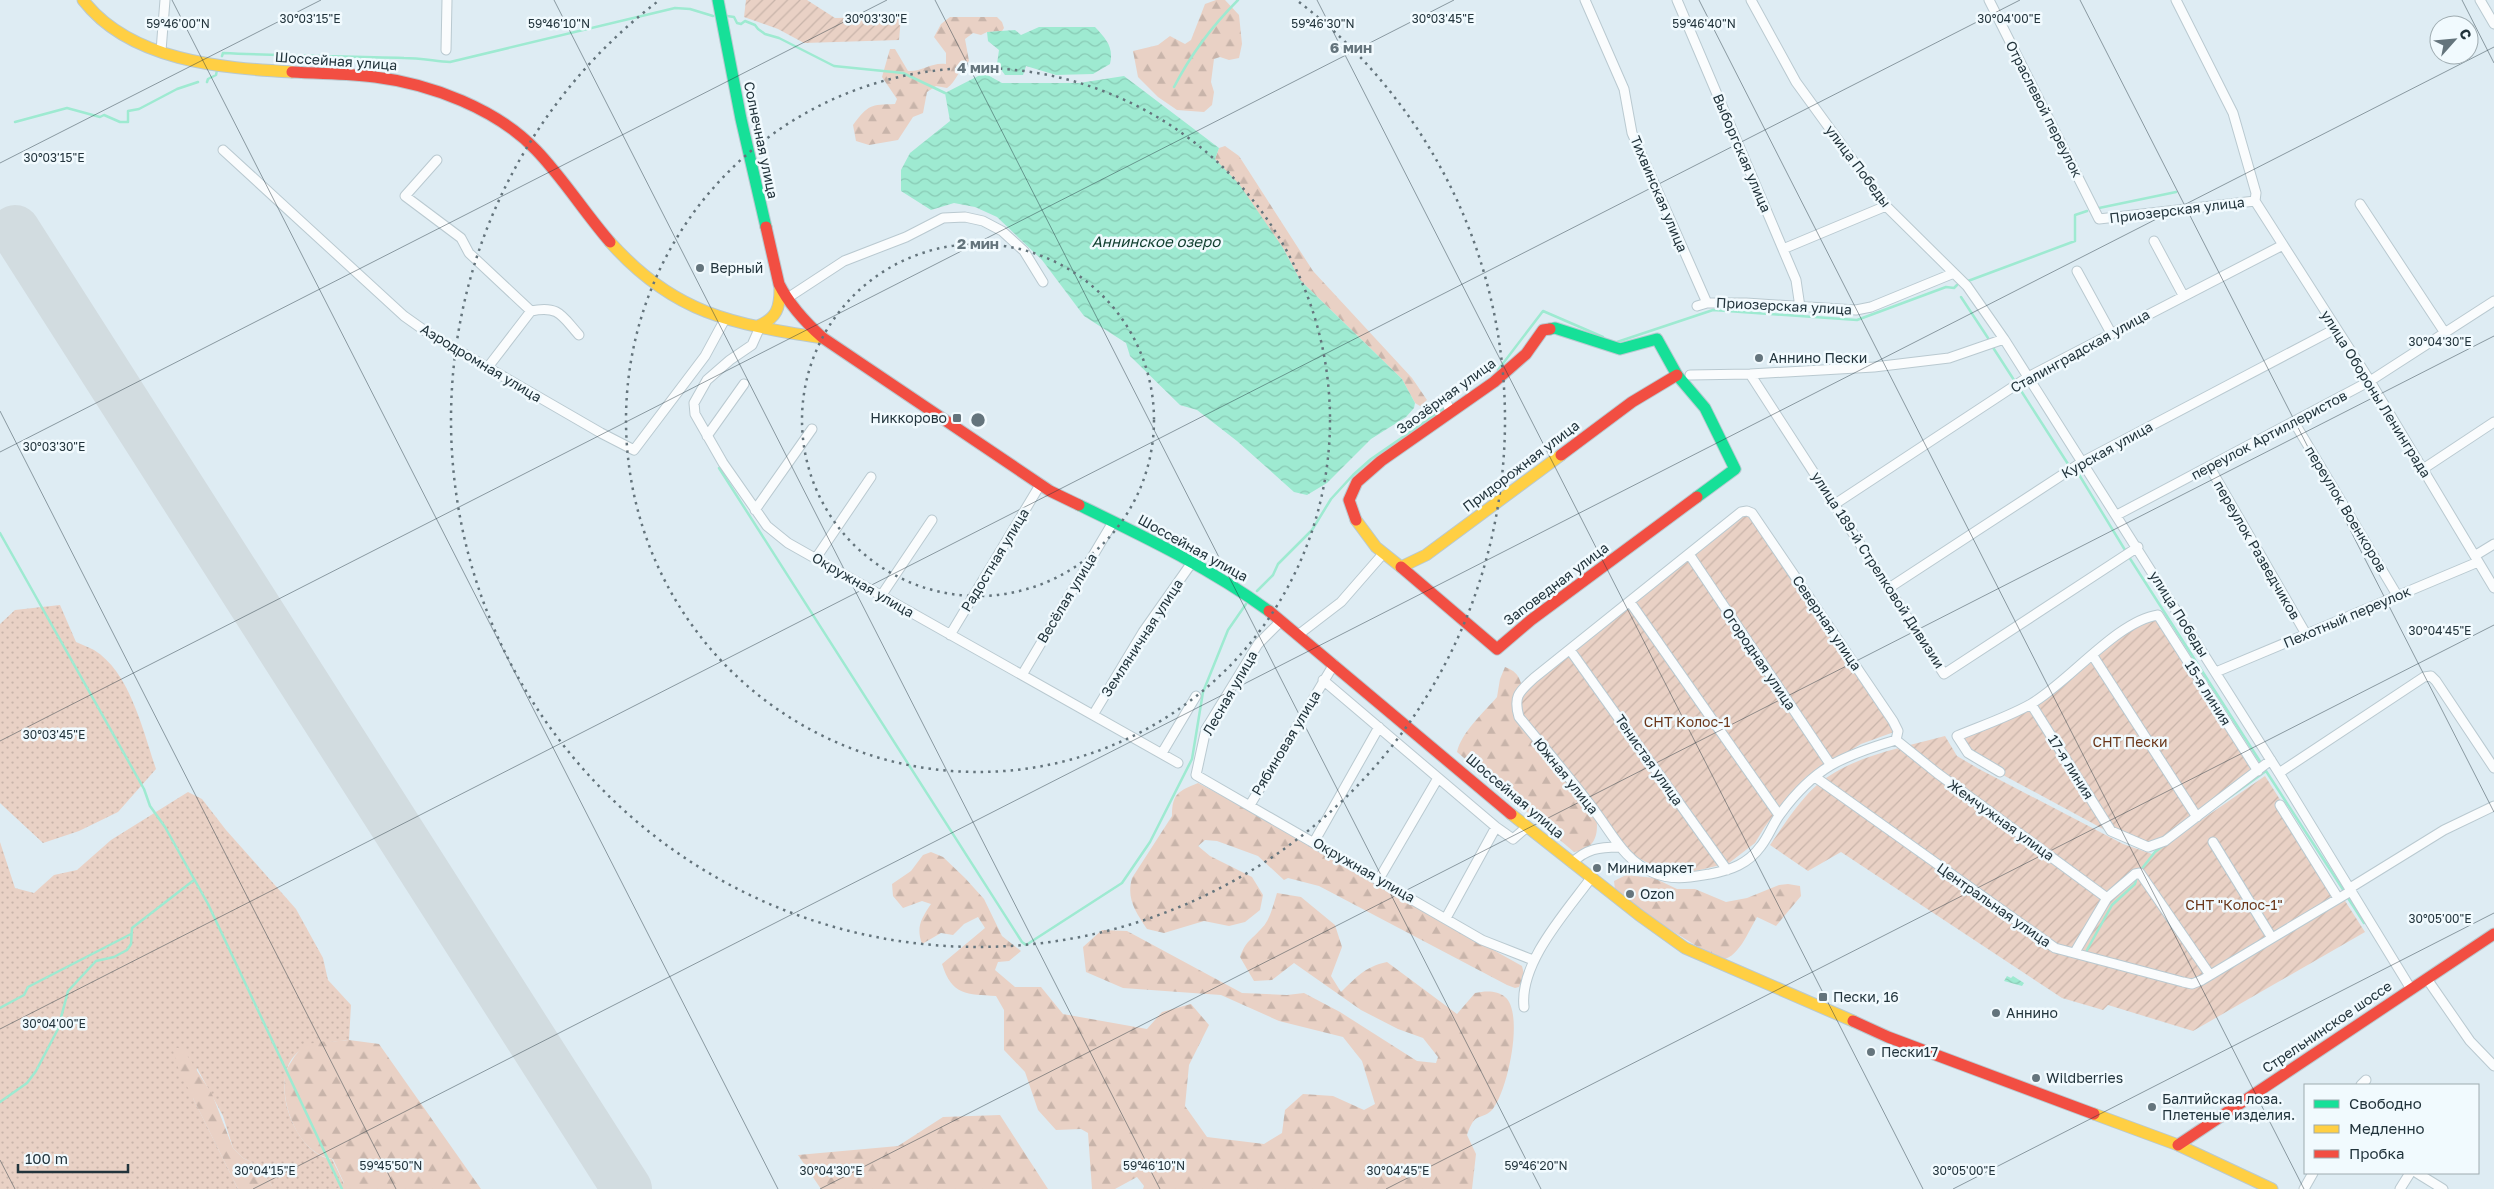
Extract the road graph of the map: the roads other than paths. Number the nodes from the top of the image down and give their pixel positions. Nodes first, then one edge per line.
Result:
1 (83, 0) edge
2 (165, 0) edge
3 (447, 0) edge
4 (718, 0) edge
5 (1585, 0) edge
6 (1677, 0) edge
7 (1751, 0) edge
8 (1989, 0) edge
9 (2176, 0) edge
10 (2480, 0) edge
11 (2494, 24) edge
12 (161, 50) junction
13 (446, 50) dead end
14 (223, 150) dead end
15 (437, 160) dead end
16 (2255, 201) junction
17 (2360, 204) dead end
18 (1886, 206) junction
19 (2099, 219) joint
20 (2154, 241) dead end
21 (2283, 245) junction
22 (1783, 249) junction
23 (2077, 271) dead end
24 (1954, 273) junction
25 (1043, 282) dead end
26 (780, 286) junction
27 (2184, 295) junction
28 (786, 300) junction
29 (2494, 301) edge
30 (1707, 303) junction
31 (1698, 306) dead end
32 (1800, 307) junction
33 (531, 311) junction
34 (725, 318) junction
35 (759, 327) junction
36 (2335, 329) junction
37 (2445, 332) junction
38 (2111, 333) junction
39 (580, 334) dead end
40 (823, 338) junction
41 (2004, 339) junction
42 (488, 367) junction
43 (1676, 374) junction
44 (1750, 374) junction
45 (1690, 375) dead end
46 (2028, 377) junction
47 (2370, 381) junction
48 (744, 384) dead end
49 (2294, 422) junction
50 (2494, 422) edge
51 (812, 429) dead end
52 (707, 436) junction
53 (2082, 462) junction
54 (2209, 466) junction
55 (2423, 469) junction
56 (871, 477) dead end
57 (1040, 485) junction
58 (1835, 504) junction
59 (755, 510) junction
60 (2117, 515) junction
61 (932, 520) dead end
62 (1113, 522) junction
63 (2494, 544) edge
64 (2138, 547) junction
65 (1689, 554) junction
66 (1382, 555) junction
67 (816, 558) junction
68 (2477, 559) junction
69 (1193, 561) junction
70 (1401, 567) junction
71 (1889, 588) junction
72 (2494, 588) edge
73 (2397, 595) junction
74 (882, 596) junction
75 (1630, 602) junction
76 (1281, 621) junction
77 (2306, 634) junction
78 (950, 635) junction
79 (1298, 635) junction
80 (1570, 650) junction
81 (2093, 656) junction
82 (1334, 664) junction
83 (2216, 672) junction
84 (1022, 675) junction
85 (1323, 680) junction
86 (1196, 696) dead end
87 (2031, 704) junction
88 (1093, 715) junction
89 (1379, 728) junction
90 (1896, 740) junction
91 (1162, 754) junction
92 (2271, 760) junction
93 (1178, 763) dead end
94 (1830, 764) junction
95 (2494, 768) edge
96 (2258, 771) junction
97 (2000, 772) dead end
98 (2279, 773) junction
99 (1196, 774) joint
100 (1815, 777) junction
101 (1438, 778) junction
102 (1250, 805) junction
103 (2280, 805) dead end
104 (2494, 806) edge
105 (1779, 815) junction
106 (2197, 817) junction
107 (1527, 827) junction
108 (1496, 828) junction
109 (1314, 842) junction
110 (2213, 842) dead end
111 (1618, 847) junction
112 (1572, 863) junction
113 (1727, 870) junction
114 (1591, 878) junction
115 (1379, 879) junction
116 (2350, 889) junction
117 (2106, 898) junction
118 (2338, 898) junction
119 (1446, 918) junction
120 (2494, 934) edge
121 (2272, 938) junction
122 (2075, 952) junction
123 (1533, 960) junction
124 (2210, 975) junction
125 (2427, 979) junction
126 (2411, 989) junction
127 (1524, 1007) dead end
128 (2494, 1066) edge
129 (2178, 1145) junction
130 (2312, 1174) edge
131 (2409, 1174) edge
132 (2419, 1174) edge
133 (2272, 1189) edge
134 (2304, 1189) edge
135 (2400, 1189) edge
136 (2443, 1189) edge

1 - 12 main road, Шоссейная улица
2 - 12 street
3 - 13 street
4 - 26 main road, Солнечная улица
5 - 30 street, Тихвинская улица
6 - 22 street, Выборгская улица
7 - 18 street, улица Победы
8 - 19 street, Отраслевой переулок
9 - 16 street
10 - 11 street
12 - 34 main road, Шоссейная улица
14 - 42 street, Аэродромная улица
15 - 33 street
16 - 19 street, Приозерская улица
16 - 21 street, улица Обороны Ленинграда
17 - 37 street
18 - 22 street
18 - 24 street, улица Победы
20 - 27 street
21 - 27 street, Сталинградская улица
21 - 36 street, улица Обороны Ленинграда
22 - 32 street, Выборгская улица
23 - 38 street
24 - 32 street, Приозерская улица
24 - 41 street, улица Победы
25 - 28 street
26 - 28 main road, Шоссейная улица
26 - 35 main road
27 - 38 street, Сталинградская улица
28 - 40 main road, Шоссейная улица
29 - 37 street, переулок Артиллеристов
30 - 31 street, Приозерская улица
30 - 32 street, Приозерская улица
33 - 39 street
33 - 42 street
34 - 35 main road, Шоссейная улица
34 - 42 street, Аэродромная улица
35 - 40 main road, Шоссейная улица
35 - 52 street, Окружная улица
36 - 47 street, улица Обороны Ленинграда
36 - 53 street, Курская улица
37 - 47 street, переулок Артиллеристов
38 - 46 street, Сталинградская улица
40 - 57 main road, Шоссейная улица
41 - 44 street
41 - 46 street, улица Победы
43 - 66 main road, Заозёрная улица
43 - 70 main road, Придорожная улица
43 - 70 main road, Заповедная улица
44 - 45 street
44 - 58 street, улица 189-й Стрелковой Дивизии
46 - 53 street, улица Победы
46 - 58 street, Сталинградская улица
47 - 49 street, переулок Артиллеристов
47 - 55 street, улица Обороны Ленинграда
48 - 52 street
49 - 54 street, переулок Артиллеристов
49 - 73 street, переулок Военкоров
50 - 55 street
51 - 59 street
52 - 59 street, Окружная улица
53 - 60 street, улица Победы
53 - 71 street, Курская улица
54 - 60 street, переулок Артиллеристов
54 - 77 street, переулок Разведчиков
55 - 68 street, улица Обороны Ленинграда
56 - 67 street
57 - 62 main road, Шоссейная улица
57 - 78 street, Радостная улица
58 - 71 street, улица 189-й Стрелковой Дивизии
59 - 67 street, Окружная улица
60 - 64 street, улица Победы
61 - 74 street
62 - 69 main road, Шоссейная улица
62 - 84 street, Весёлая улица
63 - 68 street, Пехотный переулок
64 - 71 street, улица 189-й Стрелковой Дивизии
64 - 83 street, улица Победы
65 - 75 street
65 - 90 street, Северная улица
65 - 94 street, Огородная улица
66 - 70 main road
66 - 79 street
67 - 74 street, Окружная улица
68 - 72 street, улица Обороны Ленинграда
68 - 73 street, Пехотный переулок
69 - 76 main road, Шоссейная улица
69 - 88 street, Земляничная улица
73 - 77 street, Пехотный переулок
74 - 78 street, Окружная улица
75 - 80 street
75 - 105 street
76 - 79 main road, Шоссейная улица
76 - 99 street, Лесная улица
77 - 83 street, Пехотный переулок
78 - 84 street, Окружная улица
79 - 82 main road, Шоссейная улица
80 - 111 street, Южная улица
80 - 113 street, Тенистая улица
81 - 87 street
81 - 96 street, 15-я линия
81 - 106 street
82 - 85 street, Рябиновая улица
82 - 107 main road, Шоссейная улица
83 - 92 street, улица Победы
84 - 88 street, Окружная улица
85 - 89 street
85 - 102 street, Рябиновая улица
86 - 91 street
87 - 97 street
87 - 106 street, 17-я линия
88 - 91 street, Окружная улица
89 - 101 street
89 - 109 street
90 - 94 street
90 - 117 street, Жемчужная улица
91 - 93 street, Окружная улица
92 - 96 street
92 - 98 street, улица Победы
94 - 100 street
95 - 98 street
96 - 106 street
98 - 116 street, улица Победы
99 - 102 street, Окружная улица
100 - 105 street
100 - 122 street, Центральная улица
101 - 108 street
101 - 115 street
102 - 109 street, Окружная улица
103 - 118 street
104 - 116 street, Центральная улица
105 - 113 street
107 - 108 street
107 - 112 main road, Шоссейная улица
108 - 119 street
109 - 115 street, Окружная улица
110 - 121 street
111 - 112 street
111 - 113 street
112 - 114 main road, Шоссейная улица
114 - 123 street
114 - 129 main road, Шоссейная улица
115 - 119 street, Окружная улица
116 - 118 street, Центральная улица
116 - 126 street, улица Победы
117 - 122 street
117 - 124 street
118 - 121 street, Центральная улица
119 - 123 street, Окружная улица
120 - 125 main road, Стрельнинское шоссе
121 - 124 street, Центральная улица
122 - 124 street, Центральная улица
123 - 127 street
125 - 126 main road, Стрельнинское шоссе
125 - 128 street
126 - 129 main road, Стрельнинское шоссе
129 - 133 main road, Шоссейная улица
130 - 134 street
131 - 135 street
132 - 136 street

